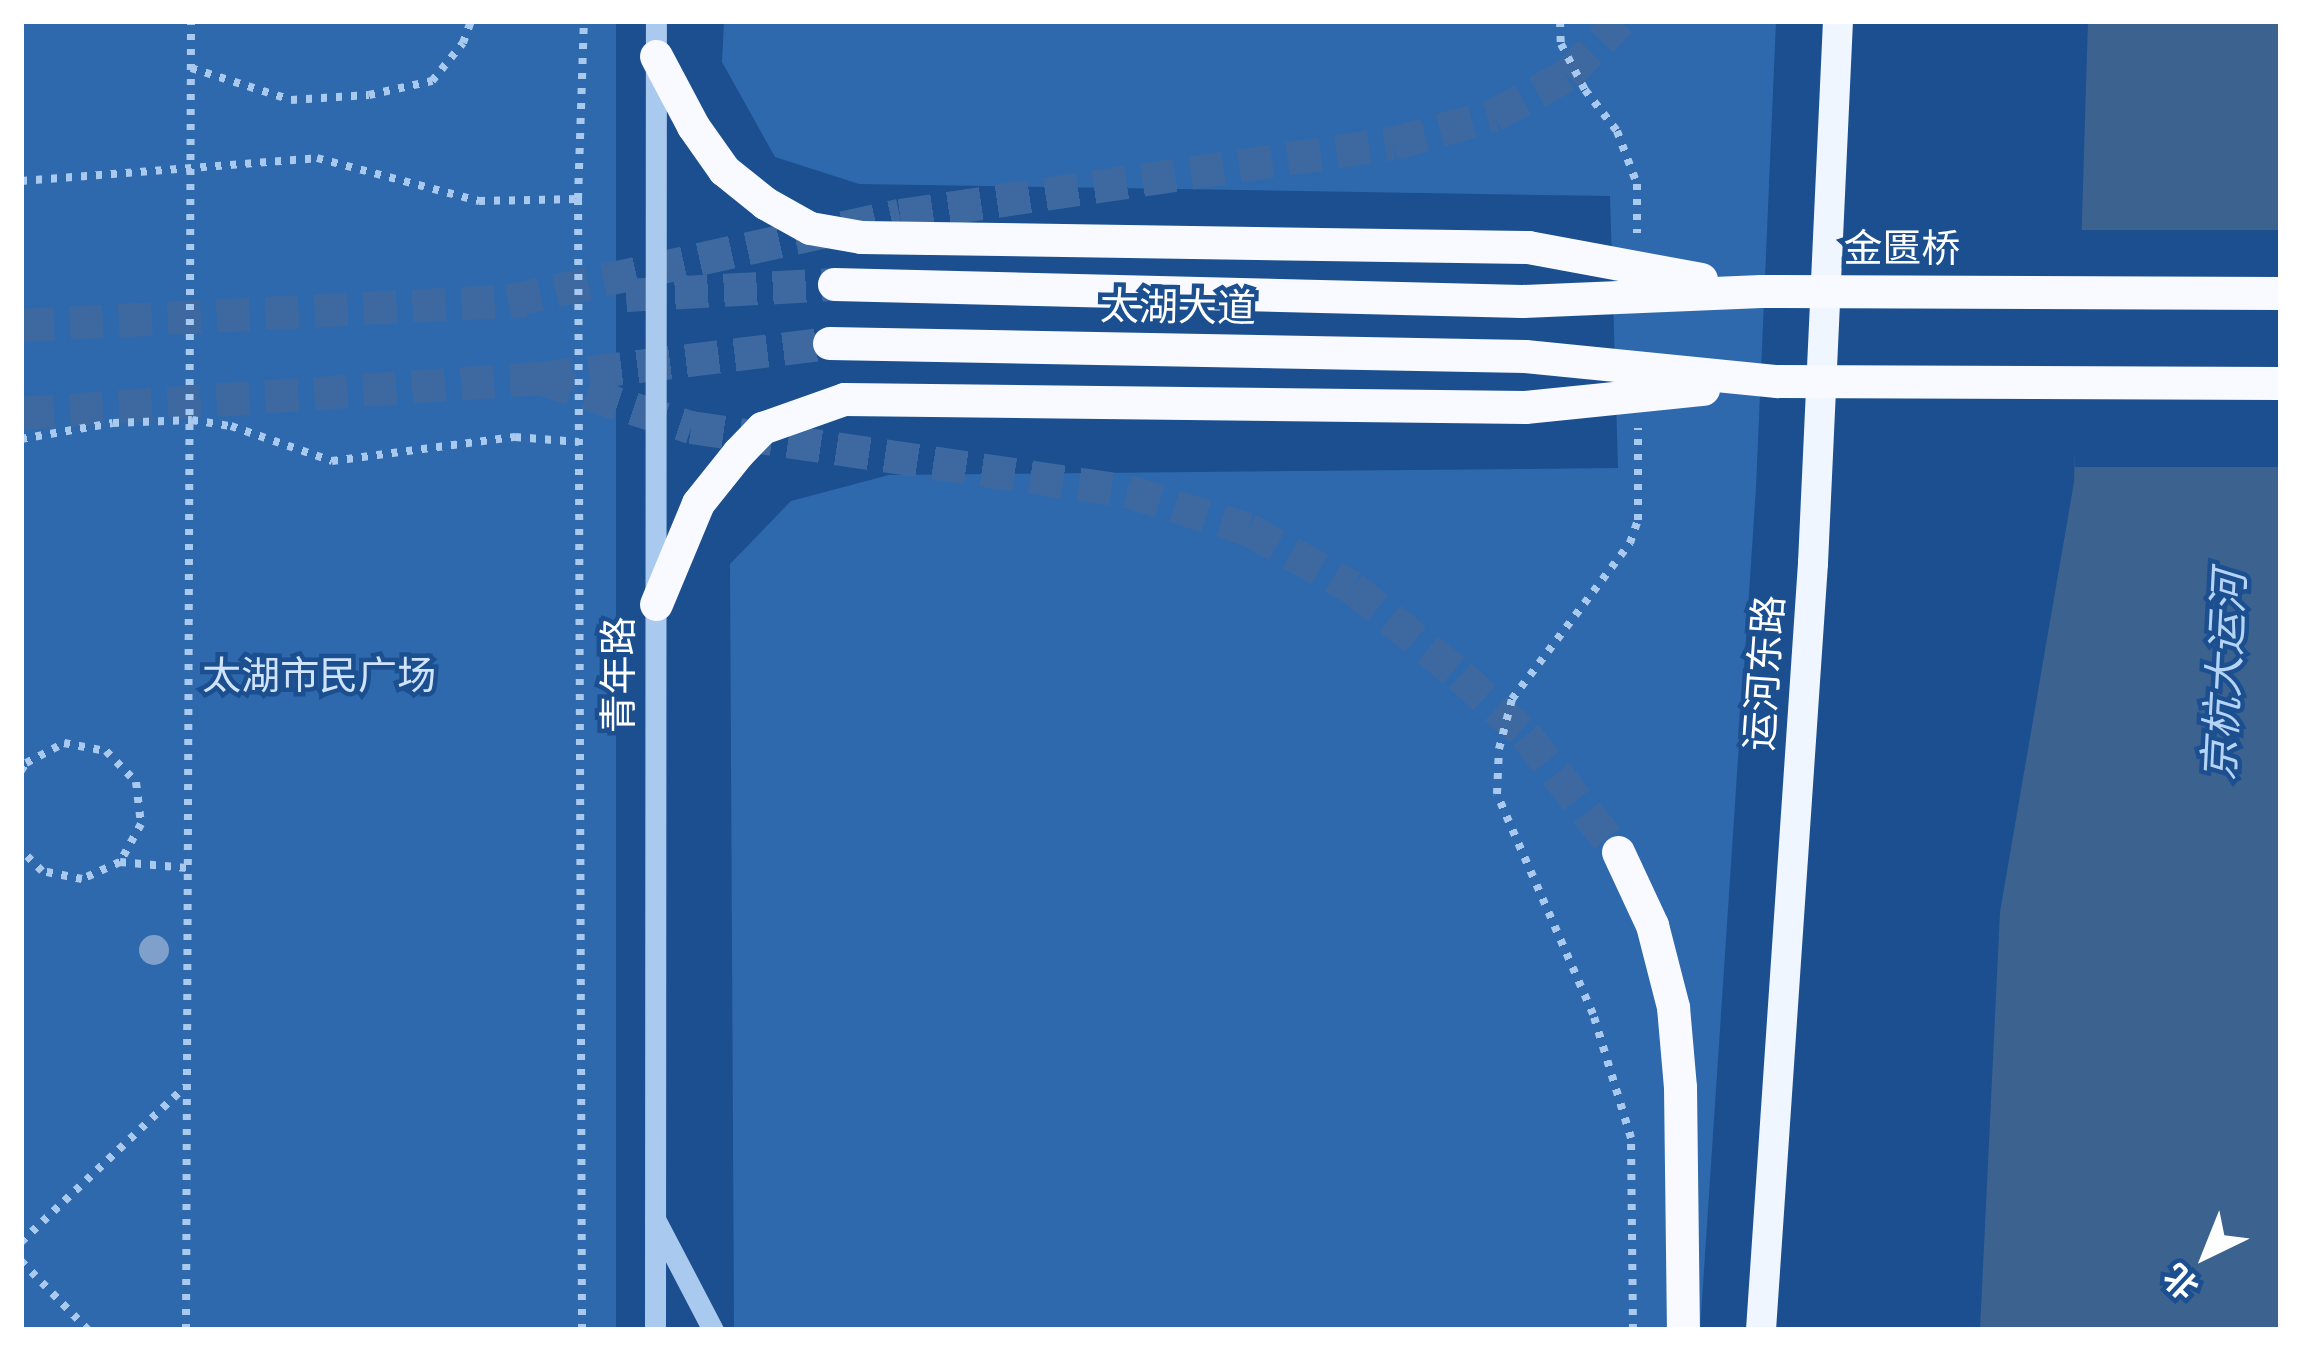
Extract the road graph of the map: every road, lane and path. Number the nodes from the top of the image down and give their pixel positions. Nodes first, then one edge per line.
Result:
1 (191, 21) edge
2 (471, 21) edge
3 (584, 21) edge
4 (656, 21) edge
5 (1560, 21) edge
6 (1838, 21) edge
7 (656, 56) junction
8 (191, 68) junction
9 (192, 166) junction
10 (21, 182) edge
11 (578, 199) junction
12 (1637, 256) dead end
13 (834, 284) tunnel mouth
14 (1761, 291) junction
15 (2281, 293) edge
16 (1522, 301) joint
17 (829, 343) tunnel mouth
18 (1777, 381) junction
19 (2281, 383) edge
20 (192, 420) junction
21 (1637, 424) dead end
22 (21, 439) edge
23 (579, 442) junction
24 (656, 604) junction
25 (21, 771) edge
26 (21, 850) edge
27 (1618, 852) tunnel mouth
28 (120, 862) junction
29 (187, 868) junction
30 (186, 1086) junction
31 (652, 1212) junction
32 (21, 1242) edge
33 (21, 1261) edge
34 (88, 1330) edge
35 (186, 1330) edge
36 (582, 1330) edge
37 (656, 1330) edge
38 (713, 1330) edge
39 (1633, 1330) edge
40 (1683, 1330) edge
41 (1761, 1330) edge

1 - 8 path
2 - 8 path
3 - 11 path
4 - 7 street, 青年路
5 - 12 path
6 - 41 main road, 运河东路
7 - 14 highway
7 - 24 street, 青年路
8 - 9 path
9 - 10 path
9 - 11 path
9 - 20 path
11 - 23 path
13 - 16 highway, 太湖大道
14 - 15 highway, 金匮桥
14 - 16 highway, 金匮桥
17 - 18 highway, 太湖大道
18 - 19 highway
18 - 24 highway
20 - 22 path
20 - 23 path
20 - 29 path
21 - 39 path
23 - 36 path
24 - 31 street, 青年路
25 - 28 path
26 - 28 path
27 - 40 highway
28 - 29 path
29 - 30 path
30 - 32 path
30 - 35 path
31 - 37 street, 青年路
31 - 38 street
33 - 34 path

